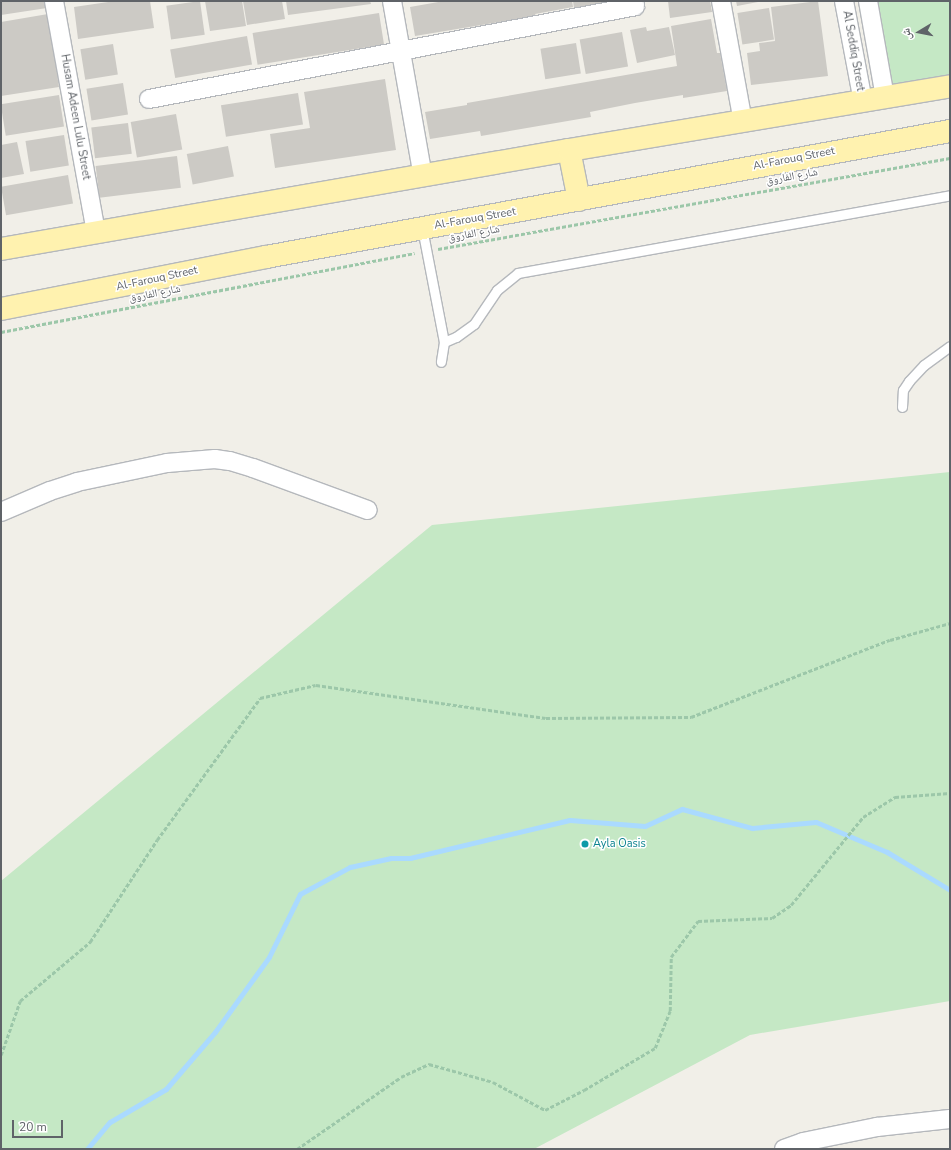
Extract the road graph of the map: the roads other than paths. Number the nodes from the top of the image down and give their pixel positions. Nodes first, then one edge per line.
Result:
1 (54, 1) edge
2 (392, 1) edge
3 (721, 1) edge
4 (844, 1) edge
5 (868, 1) edge
6 (635, 6) dead end
7 (401, 50) junction
8 (950, 86) edge
9 (885, 97) junction
10 (149, 99) dead end
11 (863, 102) junction
12 (743, 122) junction
13 (950, 131) edge
14 (568, 150) junction
15 (424, 176) junction
16 (950, 195) edge
17 (579, 200) junction
18 (422, 228) junction
19 (96, 232) junction
20 (1, 249) edge
21 (1, 309) edge
22 (444, 342) junction
23 (950, 346) edge
24 (441, 362) dead end
25 (902, 407) dead end
26 (368, 510) dead end
27 (1, 512) edge
28 (950, 1119) edge
29 (784, 1149) edge

1 - 19 street, Husam Adeen Lulu Street
2 - 7 street
3 - 12 street
4 - 11 street, Al Seddiq Street
5 - 9 street
6 - 7 street
7 - 10 street
7 - 15 street
8 - 9 main road
9 - 11 main road
11 - 12 main road
12 - 14 main road
13 - 17 main road, Al-Farouq Street
14 - 15 main road
14 - 17 main road
15 - 19 main road
16 - 22 lane
17 - 18 main road, Al-Farouq Street
18 - 21 main road, Al-Farouq Street
18 - 22 lane
19 - 20 main road
22 - 24 lane
23 - 25 lane
26 - 27 street
28 - 29 street

